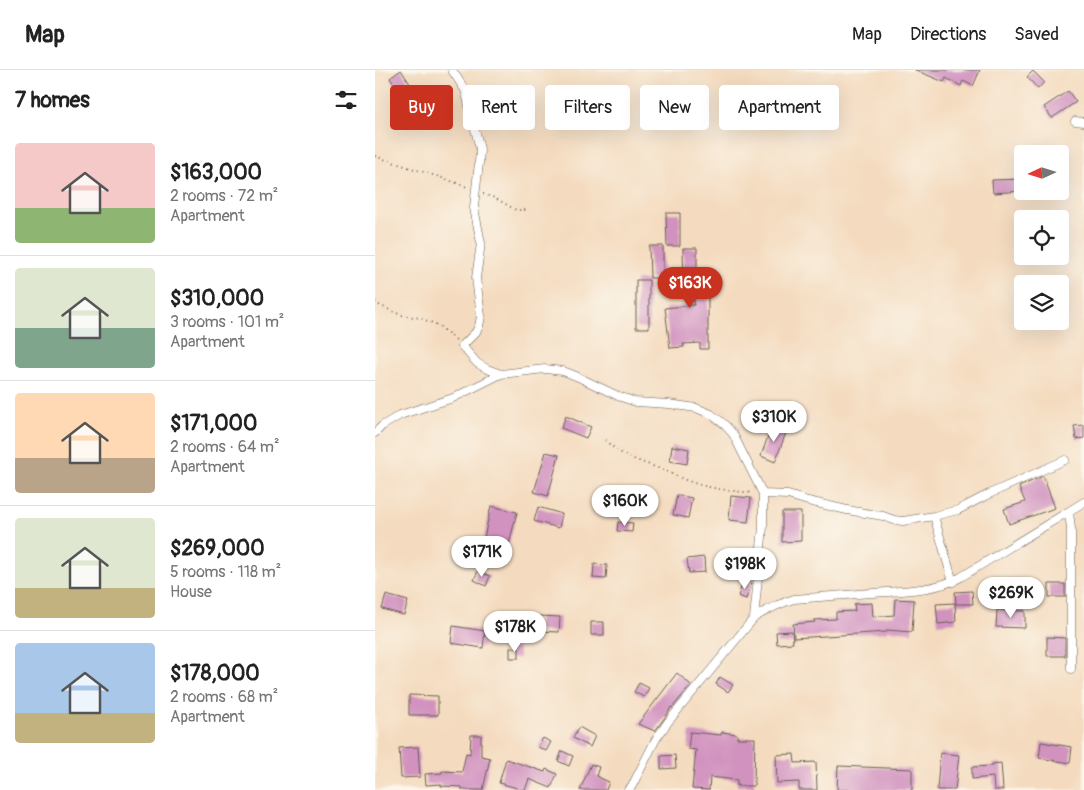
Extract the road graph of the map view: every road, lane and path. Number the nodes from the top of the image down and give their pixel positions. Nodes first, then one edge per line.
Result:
1 (452, 70) edge
2 (1075, 121) dead end
3 (1084, 122) edge
4 (375, 156) edge
5 (476, 191) junction
6 (528, 210) dead end
7 (375, 302) edge
8 (462, 346) junction
9 (501, 374) junction
10 (375, 433) edge
11 (605, 440) dead end
12 (1065, 460) dead end
13 (763, 494) junction
14 (1084, 502) edge
15 (1069, 512) junction
16 (935, 516) junction
17 (953, 582) junction
18 (754, 618) junction
19 (1071, 669) dead end
20 (631, 789) edge

1 - 5 street
2 - 3 street
4 - 5 path
5 - 6 path
5 - 8 street
7 - 8 path
8 - 9 street
9 - 10 street
9 - 13 street
11 - 13 path
12 - 16 street
13 - 16 street
13 - 18 street
14 - 15 street
15 - 17 street
15 - 19 street
16 - 17 street
17 - 18 street
18 - 20 street

